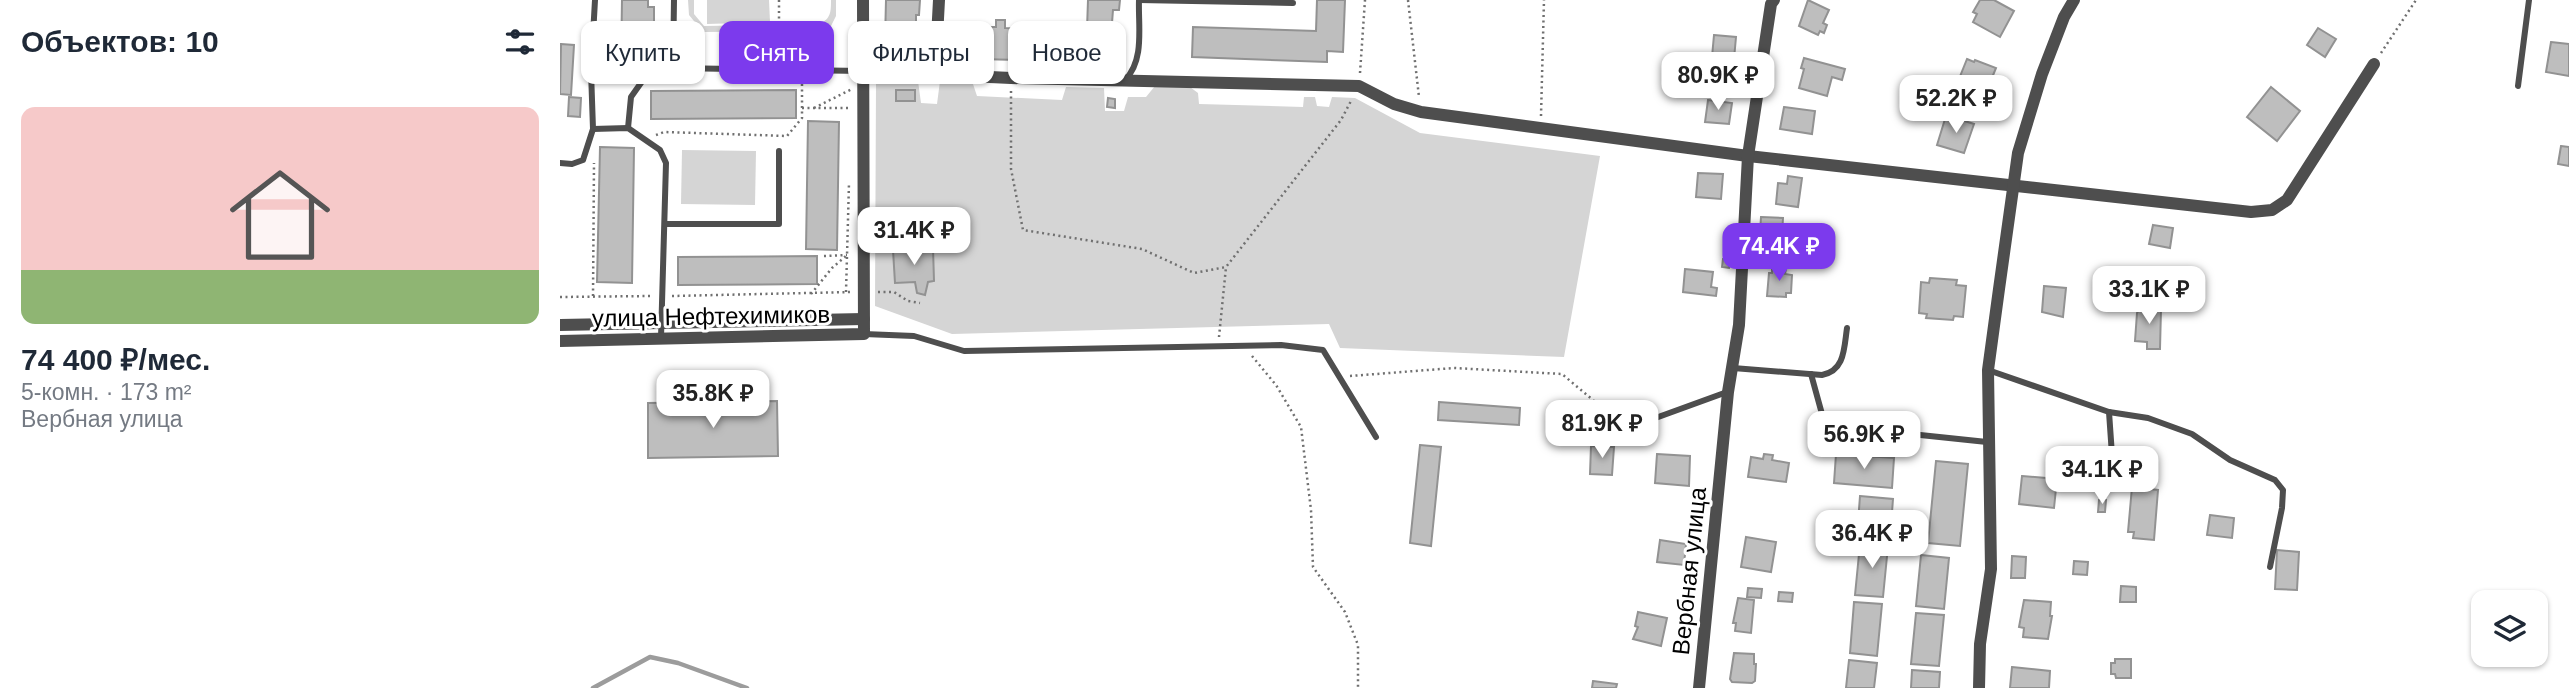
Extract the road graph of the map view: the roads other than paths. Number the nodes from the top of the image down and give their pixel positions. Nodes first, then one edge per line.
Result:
1 (595, 0) edge
2 (674, 0) edge
3 (863, 0) edge
4 (939, 0) edge
5 (1139, 0) edge
6 (1774, 0) edge
7 (2074, 0) edge
8 (2529, 0) edge
9 (1225, 2) edge
10 (1293, 3) dead end
11 (674, 21) edge
12 (863, 21) edge
13 (938, 21) edge
14 (2374, 64) road end
15 (705, 69) edge
16 (848, 71) edge
17 (1126, 79) edge
18 (1126, 81) edge
19 (640, 84) edge
20 (863, 84) edge
21 (2518, 86) dead end
22 (628, 128) junction
23 (593, 129) junction
24 (779, 151) dead end
25 (1748, 156) junction
26 (560, 163) edge
27 (2014, 187) junction
28 (665, 224) junction
29 (863, 319) junction
30 (661, 323) junction
31 (560, 325) edge
32 (1847, 328) dead end
33 (864, 334) junction
34 (661, 338) junction
35 (560, 341) edge
36 (1733, 368) junction
37 (1988, 370) junction
38 (1811, 374) junction
39 (1728, 392) junction
40 (2109, 412) junction
41 (1615, 418) road end
42 (1376, 438) dead end
43 (1987, 442) junction
44 (2112, 455) dead end
45 (2270, 567) dead end
46 (1699, 688) edge
47 (1979, 688) edge

1 - 23 lane
2 - 11 lane
3 - 12 street
4 - 13 street
5 - 9 lane
5 - 17 lane
6 - 25 street, Вербная улица
7 - 27 street
8 - 21 lane
9 - 10 lane
14 - 27 street
15 - 16 lane
18 - 25 street
19 - 22 lane
20 - 29 street
22 - 23 lane
22 - 28 lane
23 - 26 lane
24 - 28 lane
25 - 27 street
25 - 36 street, Вербная улица
27 - 37 street
28 - 30 lane
29 - 30 street
29 - 33 street
30 - 31 street
30 - 34 lane
32 - 38 lane
33 - 34 street, улица Нефтехимиков
33 - 42 lane
34 - 35 street, улица Нефтехимиков
36 - 38 lane
36 - 39 street, Вербная улица
37 - 40 lane
37 - 43 street
38 - 43 lane
39 - 41 lane
39 - 46 street, Вербная улица
40 - 44 lane
40 - 45 lane
43 - 47 street

